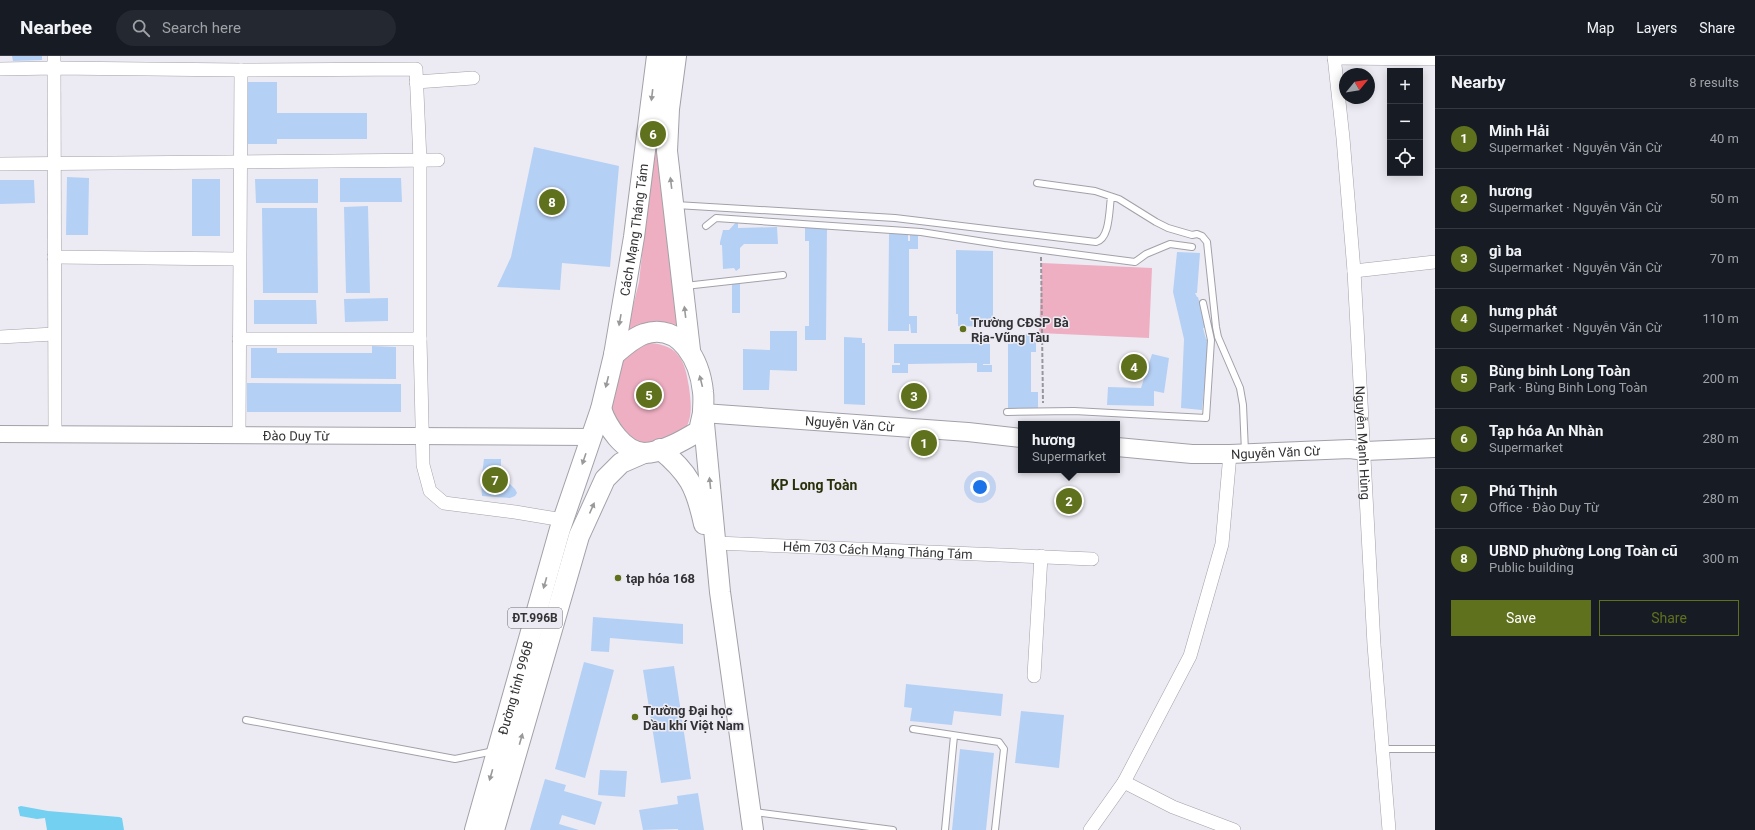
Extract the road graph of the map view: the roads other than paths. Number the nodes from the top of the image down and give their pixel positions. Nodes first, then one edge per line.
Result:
1 (657, 56) edge
2 (676, 56) edge
3 (1334, 57) edge
4 (1435, 59) edge
5 (54, 62) edge
6 (0, 69) edge
7 (241, 70) junction
8 (473, 78) dead end
9 (416, 82) junction
10 (438, 160) dead end
11 (420, 161) junction
12 (54, 163) junction
13 (240, 163) junction
14 (0, 164) edge
15 (1037, 183) dead end
16 (1111, 197) junction
17 (674, 205) junction
18 (706, 226) dead end
19 (1192, 247) dead end
20 (54, 257) junction
21 (240, 259) junction
22 (1435, 262) edge
23 (1354, 271) junction
24 (783, 275) dead end
25 (682, 287) junction
26 (1203, 303) dead end
27 (54, 334) junction
28 (0, 337) edge
29 (239, 339) junction
30 (420, 339) junction
31 (690, 350) junction
32 (614, 355) junction
33 (601, 409) junction
34 (1006, 412) dead end
35 (701, 422) junction
36 (0, 434) edge
37 (55, 434) junction
38 (238, 435) junction
39 (423, 435) junction
40 (591, 437) junction
41 (1018, 438) edge
42 (1120, 447) edge
43 (1435, 448) edge
44 (652, 451) junction
45 (1365, 451) junction
46 (1238, 454) junction
47 (562, 525) junction
48 (579, 536) junction
49 (716, 543) junction
50 (1041, 556) junction
51 (1092, 559) dead end
52 (720, 592) junction
53 (1034, 676) dead end
54 (246, 720) dead end
55 (913, 729) dead end
56 (954, 736) junction
57 (1383, 749) junction
58 (1435, 749) edge
59 (498, 750) junction
60 (1124, 782) junction
61 (751, 820) edge
62 (475, 830) edge
63 (494, 830) edge
64 (893, 830) edge
65 (945, 830) edge
66 (995, 830) edge
67 (1090, 830) edge
68 (1234, 830) edge
69 (1389, 830) edge

1 -> 32 main road, Cách Mạng Tháng Tám
17 -> 2 main road, Cách Mạng Tháng Tám
3 - 4 street
3 - 23 street, Nguyễn Mạnh Hùng
5 - 6 street
5 - 7 street
5 - 12 street
7 - 9 street
7 - 13 street
8 - 9 street
9 - 11 street
10 - 11 street
11 - 13 street
11 - 30 street
12 - 13 street
12 - 14 street
12 - 20 street
13 - 21 street
15 - 16 lane
16 - 17 lane
16 - 46 lane
17 - 25 main road, Cách Mạng Tháng Tám
18 - 19 lane
20 - 21 street
20 - 27 street
21 - 29 street
22 - 23 street
23 - 45 street, Nguyễn Mạnh Hùng
24 - 25 lane
31 -> 25 main road, Cách Mạng Tháng Tám
26 - 34 lane
27 - 28 street
27 - 37 street
29 - 30 street
29 - 38 street
30 - 39 street
31 - 32 main road
35 -> 31 main road
32 -> 33 main road
33 - 40 main road, Đường tỉnh 996B / ĐT.996B
33 - 44 main road
35 - 41 main road, Nguyễn Văn Cừ
35 - 44 main road
49 -> 35 main road
36 - 37 street, Đào Duy Từ
37 - 38 street, Đào Duy Từ
38 - 39 street, Đào Duy Từ
39 - 40 street, Đào Duy Từ
39 - 47 street
40 -> 47 main road, Đường tỉnh 996B / ĐT.996B
42 - 46 main road, Nguyễn Văn Cừ
43 - 45 main road, Nguyễn Văn Cừ
48 -> 44 main road, Đường tỉnh 996B / ĐT.996B
44 - 52 main road
45 - 46 main road, Nguyễn Văn Cừ
45 - 57 street, Nguyễn Mạnh Hùng
46 - 60 street
47 - 48 main road
47 -> 59 main road, Đường tỉnh 996B / ĐT.996B
63 -> 48 main road, Đường tỉnh 996B / ĐT.996B
49 - 50 street, Hẻm 703 Cách Mạng Tháng Tám
49 - 52 main road
50 - 51 street, Hẻm 703 Cách Mạng Tháng Tám
50 - 53 street
52 - 61 main road
54 - 59 lane
55 - 56 lane
56 - 65 lane
56 - 66 lane
57 - 58 lane
57 - 69 street, Nguyễn Mạnh Hùng
59 -> 62 main road, Đường tỉnh 996B / ĐT.996B
60 - 67 street
60 - 68 street
61 - 64 lane

